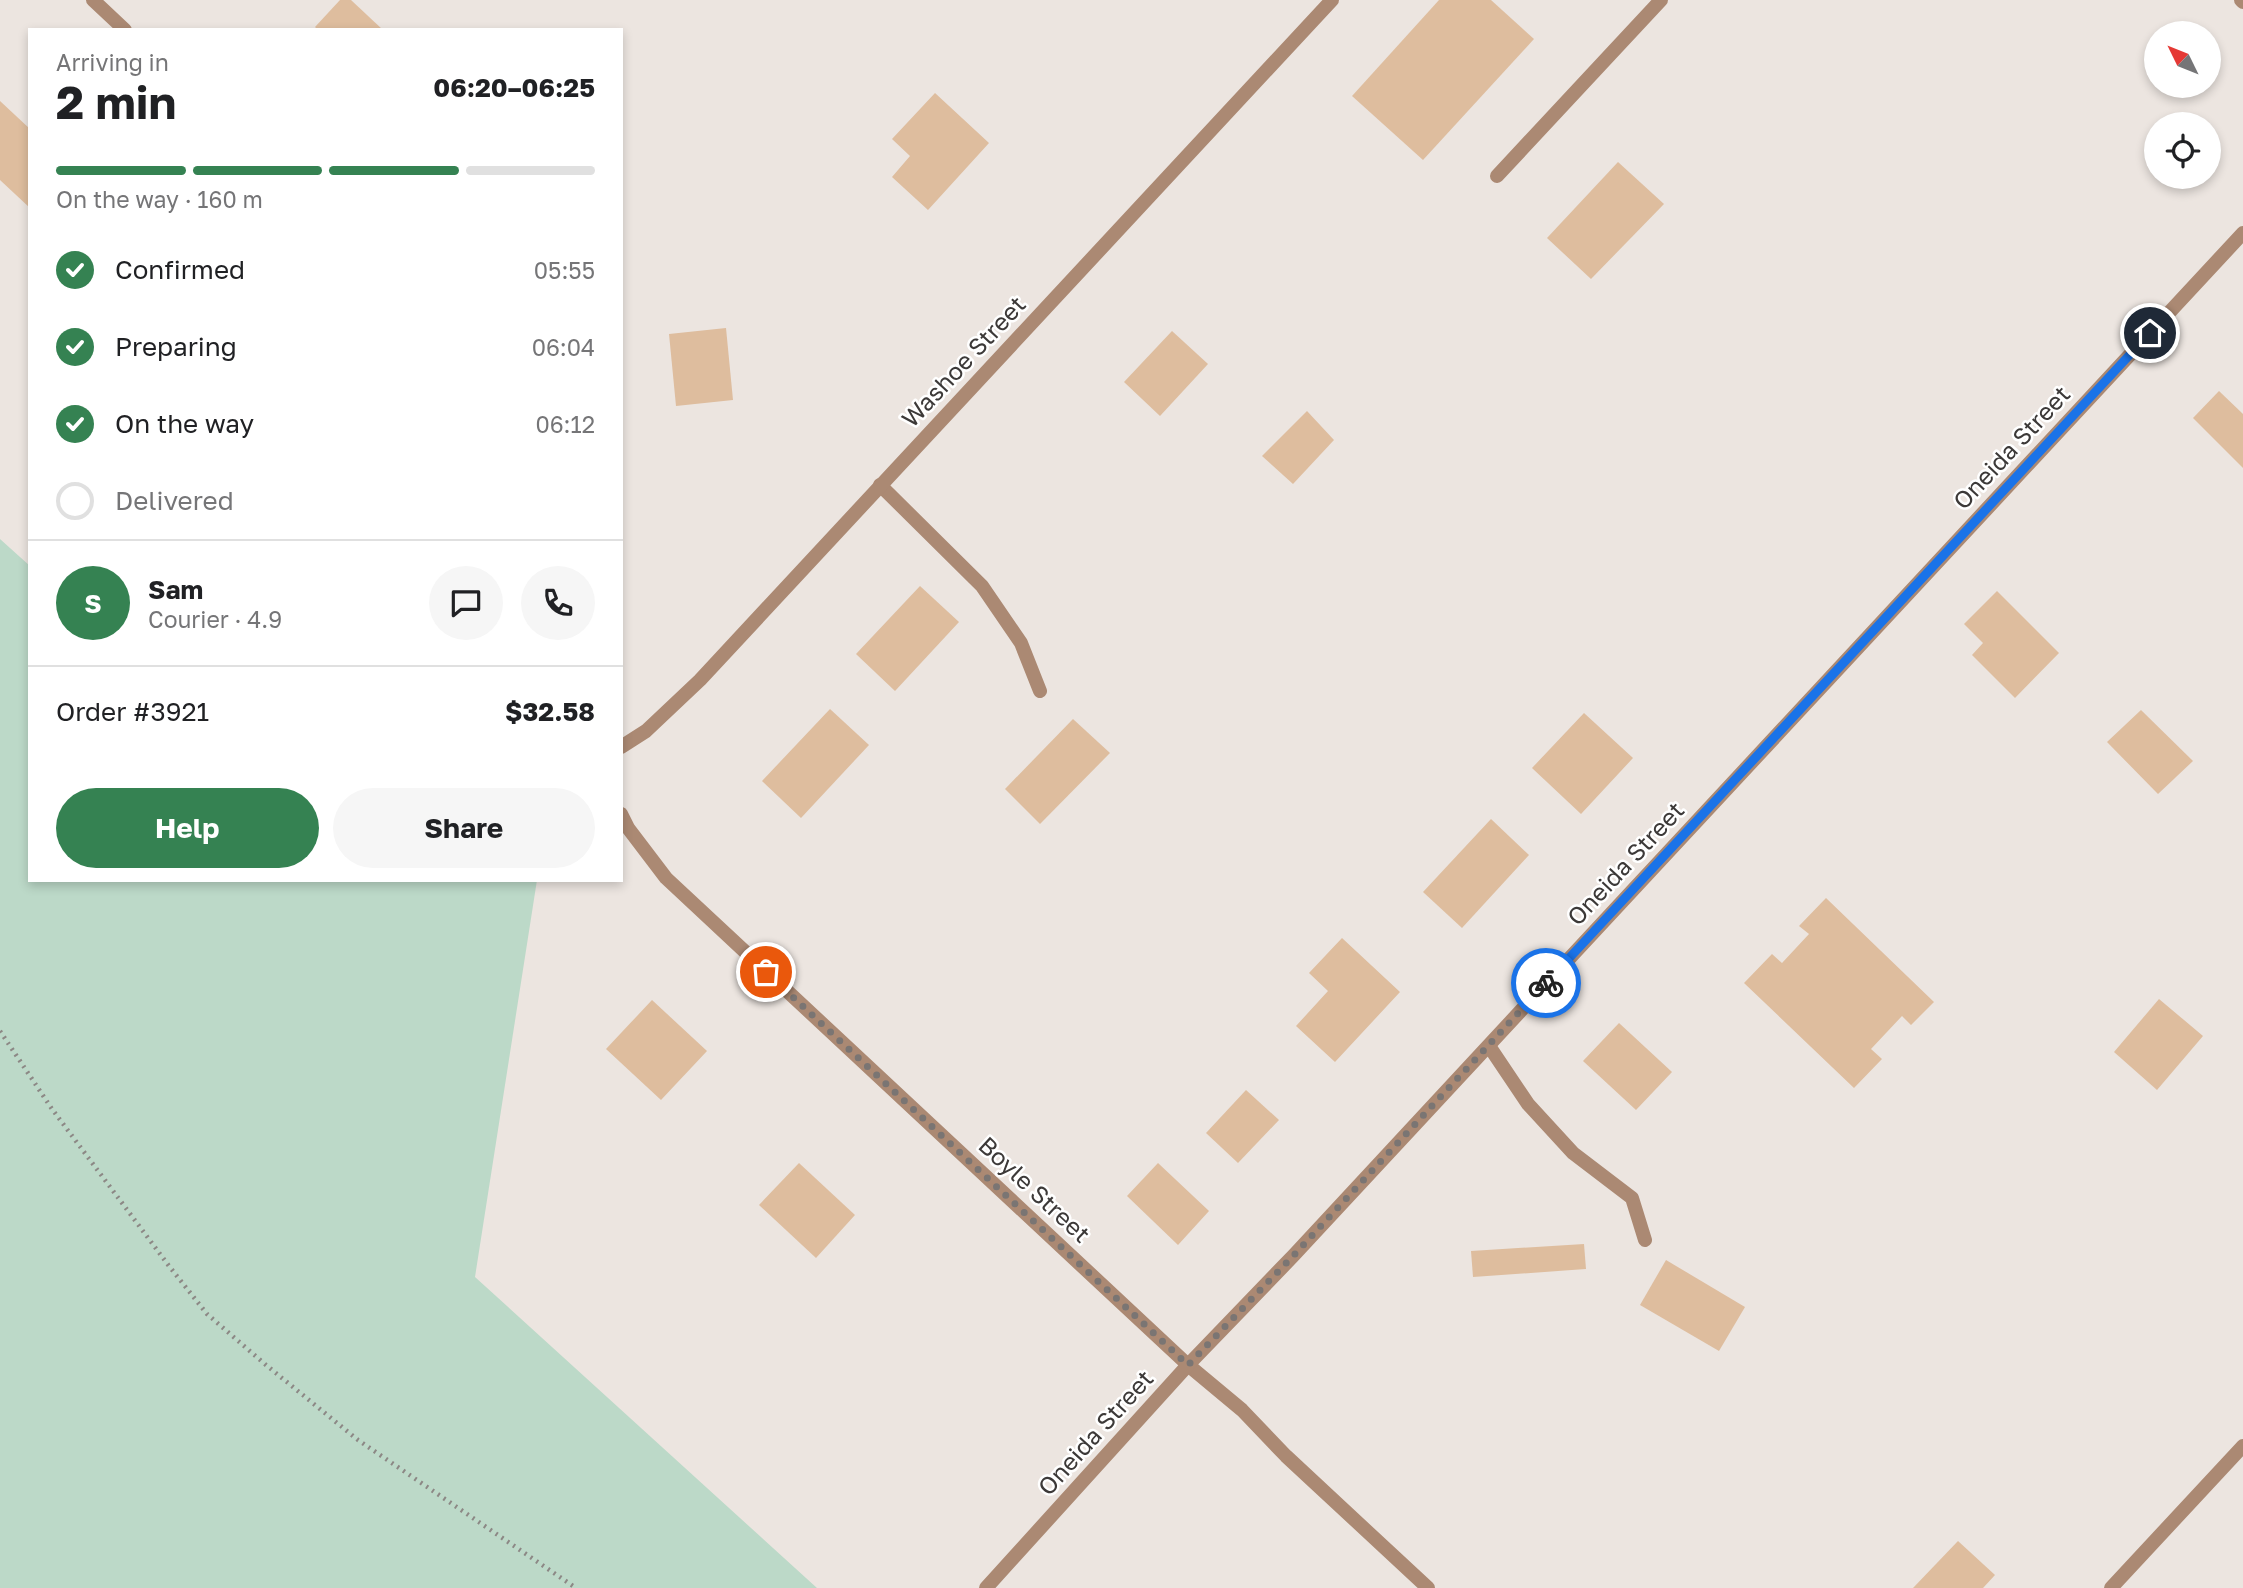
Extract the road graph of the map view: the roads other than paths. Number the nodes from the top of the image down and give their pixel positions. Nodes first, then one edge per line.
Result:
1 (93, 0) edge
2 (1332, 0) edge
3 (1661, 0) edge
4 (123, 28) edge
5 (1497, 176) dead end
6 (2243, 233) edge
7 (880, 485) junction
8 (1040, 691) dead end
9 (623, 746) edge
10 (623, 818) edge
11 (1489, 1046) junction
12 (1645, 1240) dead end
13 (1188, 1365) junction
14 (2243, 1446) edge
15 (986, 1588) edge
16 (1428, 1588) edge
17 (2110, 1588) edge

1 - 4 street
2 - 7 street, Washoe Street
3 - 5 street
6 - 11 street, Oneida Street
7 - 8 street
7 - 9 street, Washoe Street
10 - 13 street, Boyle Street
11 - 12 street
11 - 13 street, Oneida Street
13 - 15 street, Oneida Street
13 - 16 street, Boyle Street
14 - 17 street

